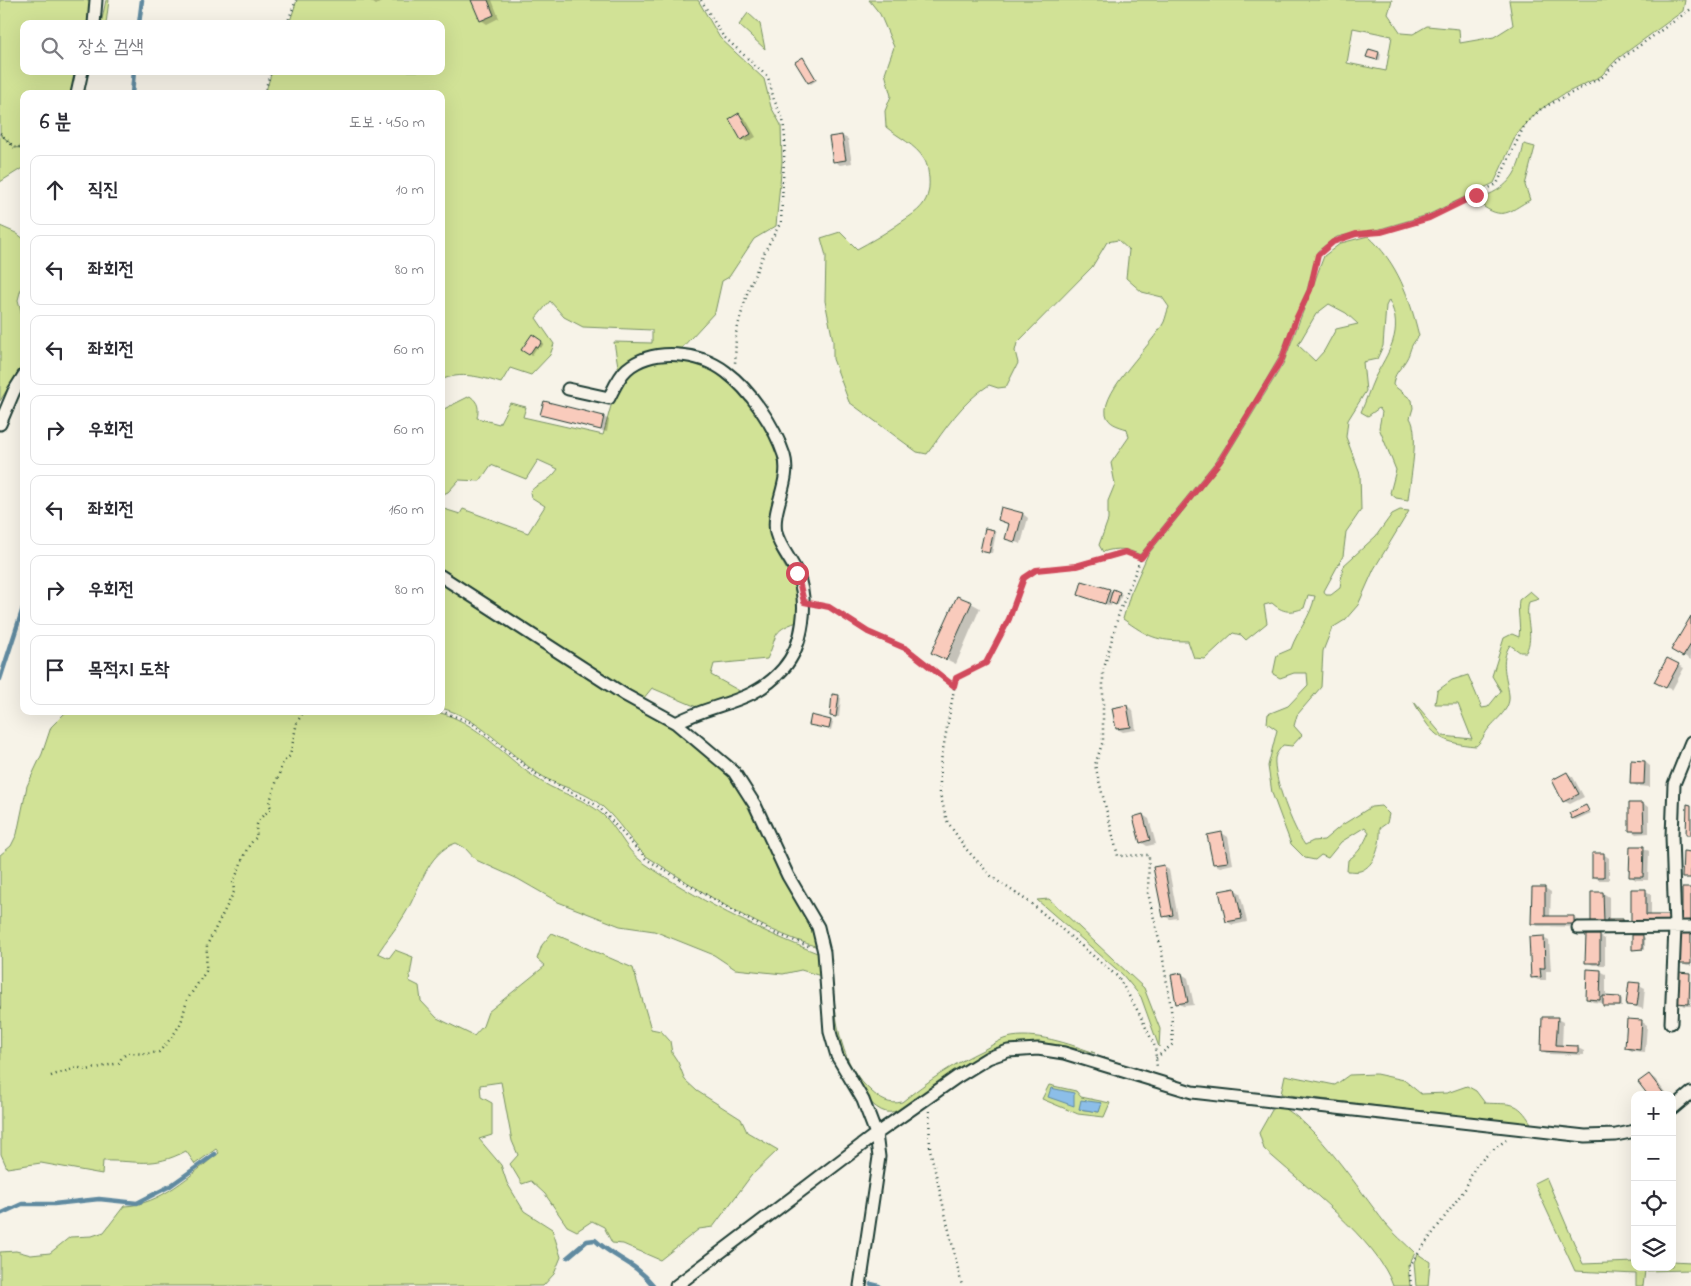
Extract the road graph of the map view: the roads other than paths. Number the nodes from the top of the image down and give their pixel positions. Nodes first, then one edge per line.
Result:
1 (96, 0) edge
2 (94, 20) edge
3 (81, 75) edge
4 (78, 90) edge
5 (20, 381) edge
6 (568, 389) dead end
7 (0, 424) edge
8 (445, 579) edge
9 (676, 723) junction
10 (1691, 742) edge
11 (1675, 927) junction
12 (1691, 927) edge
13 (1578, 928) dead end
14 (1671, 1023) dead end
15 (1691, 1093) edge
16 (1676, 1106) edge
17 (1631, 1132) edge
18 (876, 1134) junction
19 (676, 1286) edge
20 (860, 1286) edge

1 - 2 street
3 - 4 street
5 - 7 street
6 - 9 street
8 - 9 street
9 - 18 street
10 - 11 street
11 - 12 street
11 - 13 street
11 - 14 street
15 - 16 street
17 - 18 street
18 - 19 street
18 - 20 street

